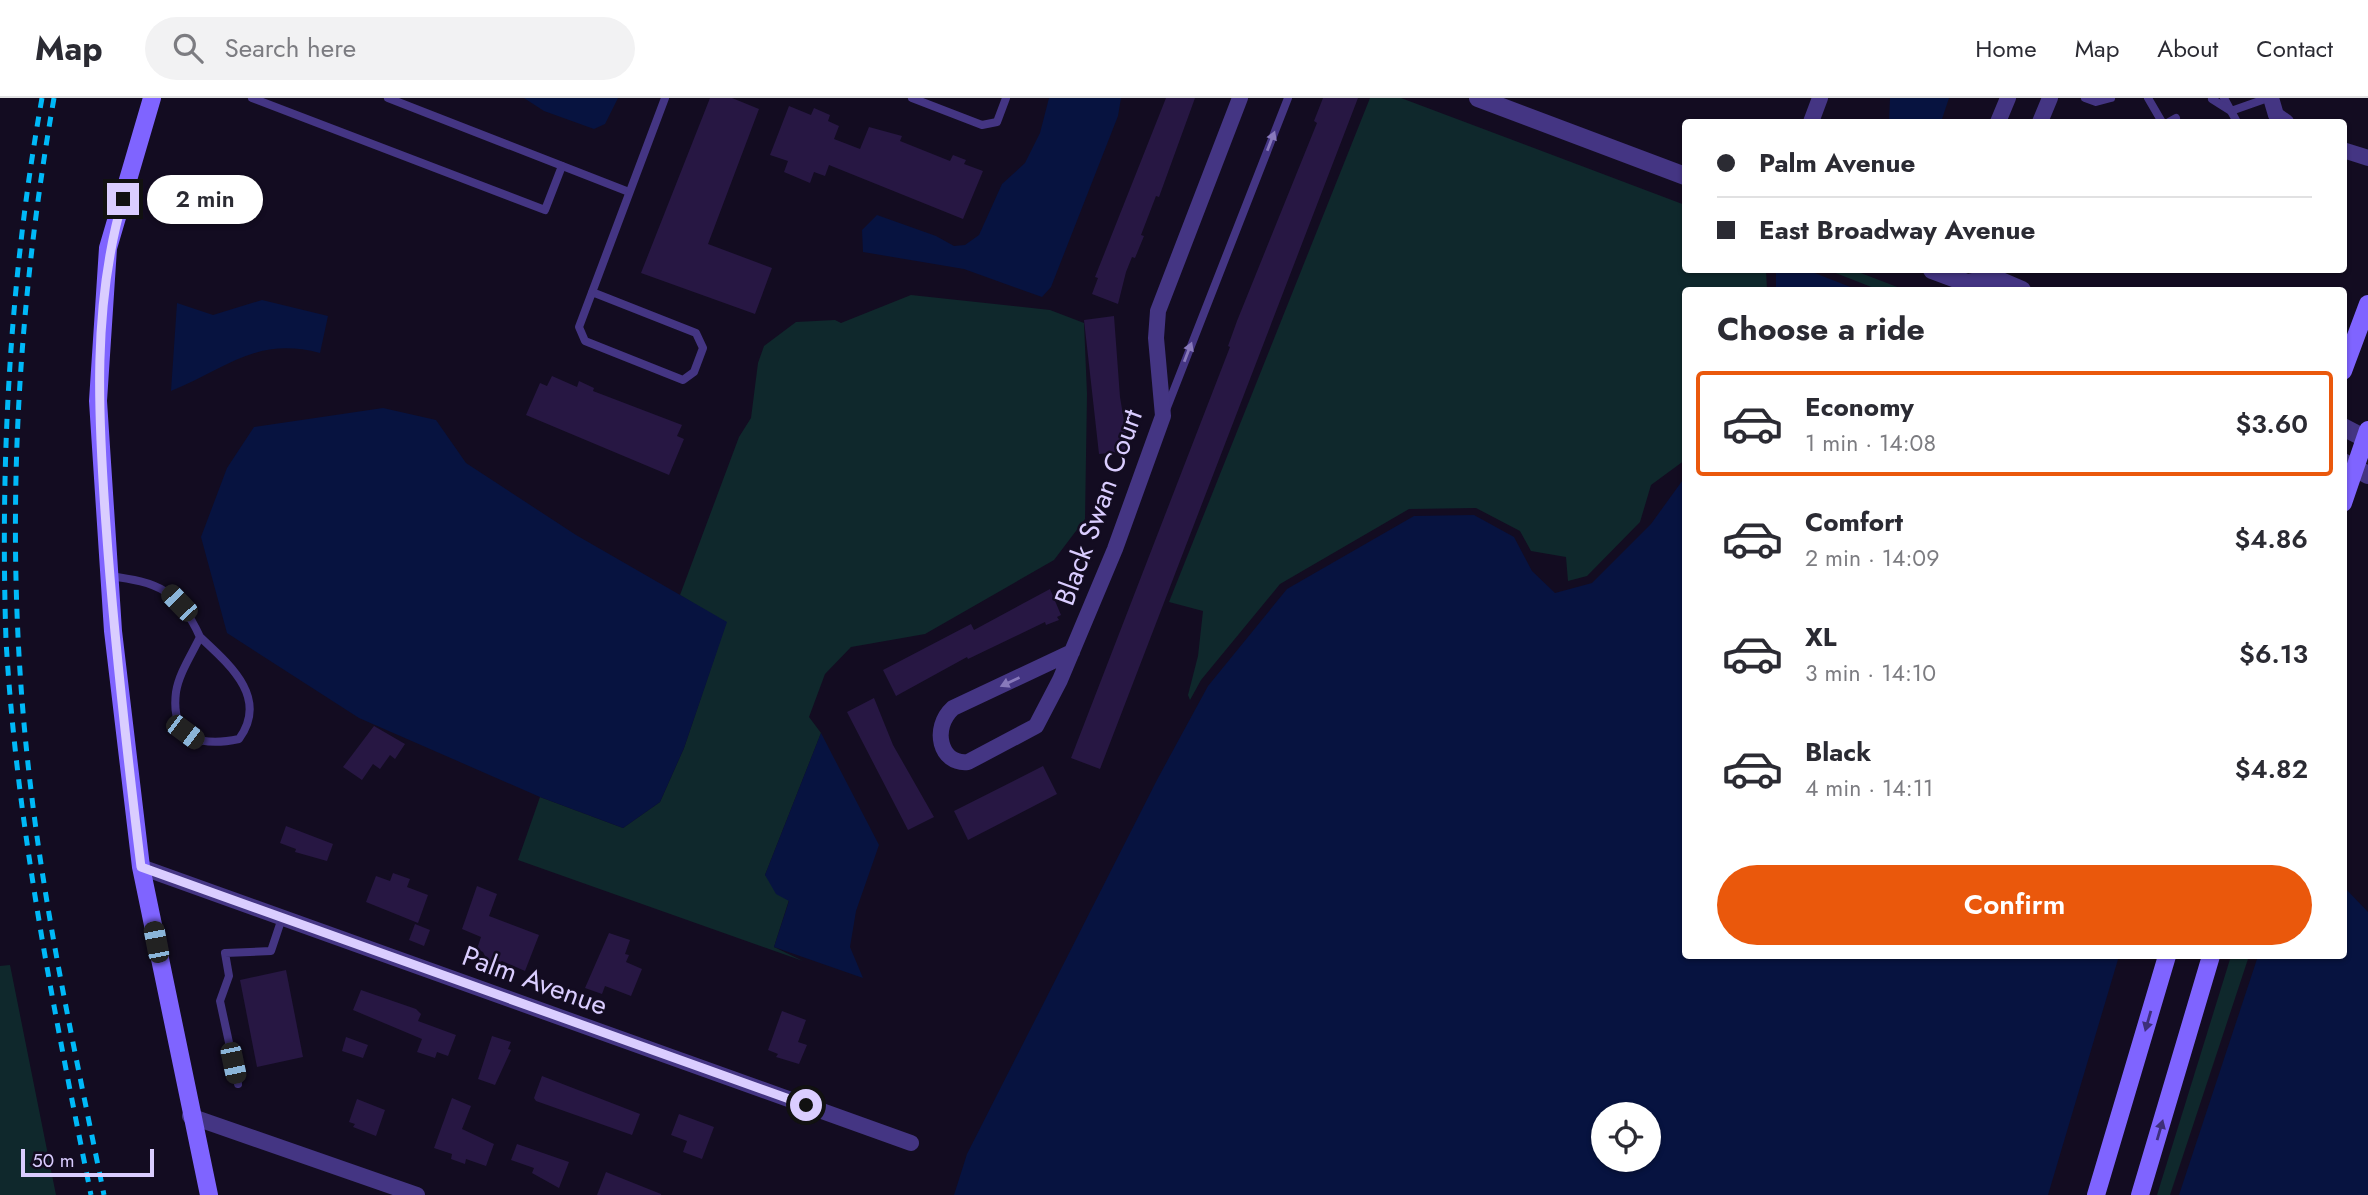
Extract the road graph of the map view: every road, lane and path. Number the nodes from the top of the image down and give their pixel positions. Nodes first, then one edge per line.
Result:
1 (152, 98) edge
2 (252, 98) edge
3 (388, 98) edge
4 (665, 98) edge
5 (912, 98) edge
6 (1006, 98) edge
7 (1240, 98) edge
8 (1288, 98) edge
9 (1478, 98) edge
10 (1821, 98) edge
11 (2008, 98) edge
12 (2050, 98) edge
13 (2085, 98) edge
14 (2148, 98) edge
15 (2224, 98) edge
16 (2270, 98) edge
17 (2105, 99) edge
18 (2212, 99) edge
19 (2231, 111) junction
20 (1812, 119) edge
21 (1999, 119) edge
22 (2041, 119) edge
23 (2160, 119) edge
24 (2234, 119) edge
25 (2282, 119) edge
26 (2347, 151) edge
27 (2368, 158) edge
28 (562, 166) junction
29 (1682, 175) edge
30 (629, 192) junction
31 (1942, 273) edge
32 (1964, 280) edge
33 (2015, 287) edge
34 (592, 292) junction
35 (2368, 304) edge
36 (2347, 360) edge
37 (1163, 416) junction
38 (2347, 428) edge
39 (2367, 436) edge
40 (2355, 468) edge
41 (2347, 491) edge
42 (109, 576) junction
43 (200, 637) junction
44 (1072, 652) junction
45 (141, 867) junction
46 (282, 918) junction
47 (2166, 959) edge
48 (2210, 959) edge
49 (238, 1084) dead end
50 (190, 1116) junction
51 (911, 1143) dead end
52 (209, 1195) edge
53 (417, 1195) edge
54 (2096, 1195) edge
55 (2140, 1195) edge

1 - 42 main road
2 - 28 lane
3 - 28 lane
4 - 30 lane
5 - 6 lane
7 - 37 street, Black Swan Court
37 -> 8 lane
9 - 29 street
10 - 20 street
11 - 21 street
12 - 22 street
13 - 17 lane
14 - 23 lane
15 - 19 lane
16 - 19 lane
16 - 25 street
18 - 19 lane
19 - 24 lane
26 - 27 street
28 - 30 lane
30 - 34 lane
31 - 32 street
32 - 33 street
34 - 34 lane
35 - 36 main road
37 - 44 street, Black Swan Court
38 - 39 street
39 - 40 main road
40 - 41 main road
42 - 43 lane
42 - 45 main road
43 - 43 lane
44 -> 44 street, Black Swan Court
45 - 46 street, Palm Avenue
45 - 50 main road
46 - 49 lane
46 - 51 street, Palm Avenue
47 -> 54 main road
55 -> 48 main road
50 - 52 main road
50 - 53 street

